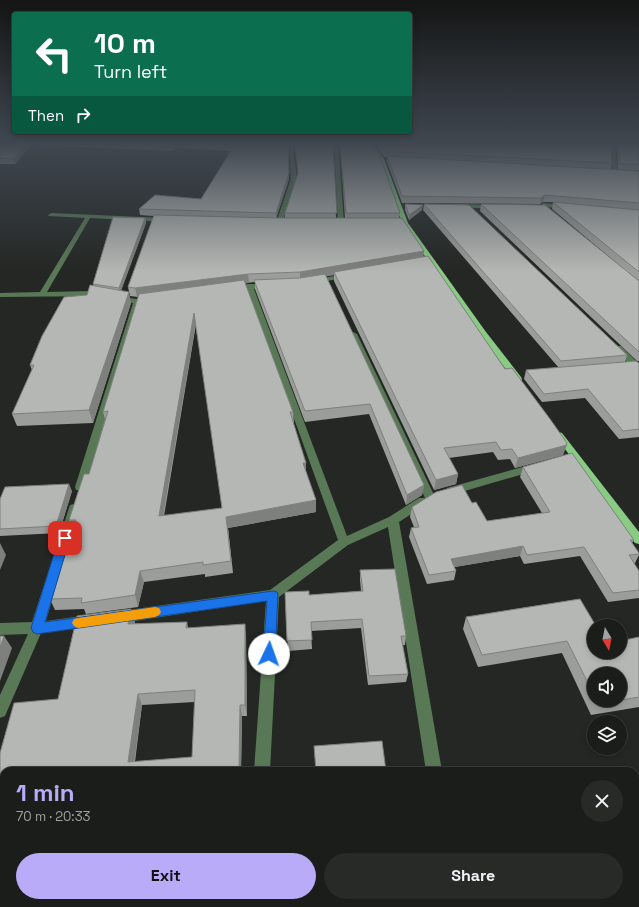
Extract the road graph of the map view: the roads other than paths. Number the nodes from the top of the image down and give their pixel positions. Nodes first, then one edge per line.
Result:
1 (292, 186) edge
2 (339, 186) edge
3 (395, 186) edge
4 (449, 206) edge
5 (471, 206) junction
6 (500, 207) edge
7 (529, 207) edge
8 (545, 208) junction
9 (575, 208) edge
10 (551, 213) edge
11 (51, 215) dead end
12 (89, 216) junction
13 (482, 217) edge
14 (152, 220) junction
15 (168, 220) edge
16 (271, 223) edge
17 (279, 223) junction
18 (295, 223) edge
19 (334, 223) edge
20 (341, 223) junction
21 (349, 223) edge
22 (150, 227) edge
23 (358, 274) edge
24 (307, 283) edge
25 (278, 285) edge
26 (249, 286) junction
27 (227, 289) edge
28 (42, 294) junction
29 (0, 295) edge
30 (160, 298) edge
31 (137, 301) junction
32 (348, 324) edge
33 (613, 344) edge
34 (635, 366) edge
35 (525, 388) edge
36 (552, 425) edge
37 (575, 456) junction
38 (560, 460) edge
39 (544, 465) edge
40 (430, 497) junction
41 (393, 520) junction
42 (639, 540) edge
43 (344, 542) junction
44 (273, 595) junction
45 (37, 628) junction
46 (0, 629) edge
47 (0, 711) edge
48 (262, 767) edge
49 (433, 767) edge

1 - 17 street
2 - 20 street
3 - 35 main road
4 - 5 street
5 - 6 street
5 - 13 street
7 - 8 street
8 - 9 street
8 - 10 street
11 - 12 street
12 - 14 street
12 - 28 street
14 - 15 street
14 - 22 street
16 - 17 street
17 - 18 street
19 - 20 street
20 - 21 street
23 - 24 street
25 - 26 street
26 - 27 street
26 - 43 street
28 - 29 street
28 - 31 street
30 - 31 street
31 - 45 street
32 - 40 street
33 - 34 street
36 - 37 main road
37 - 38 street
37 - 42 main road
39 - 40 street
40 - 41 street
41 - 43 street
41 - 49 street
43 - 44 street
44 - 45 street
44 - 48 street
45 - 46 street
45 - 47 street

